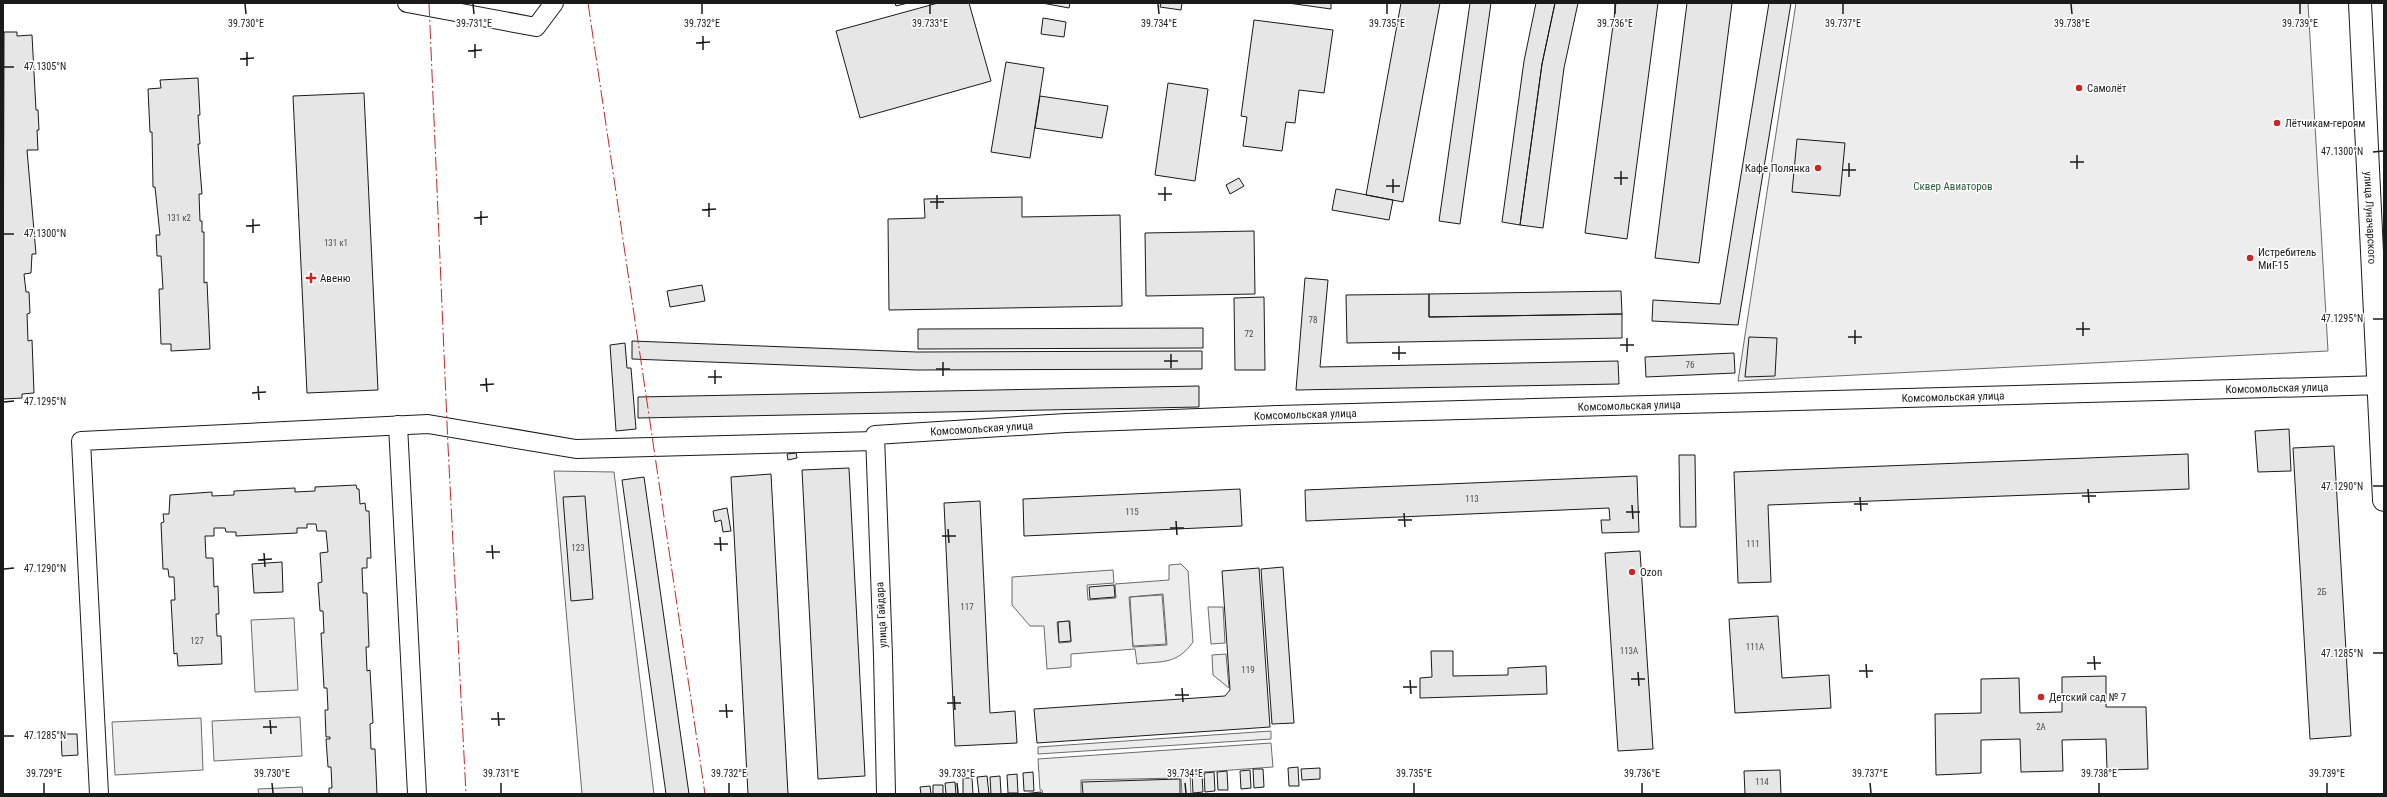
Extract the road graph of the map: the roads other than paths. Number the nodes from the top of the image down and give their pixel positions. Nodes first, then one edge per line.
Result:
1 (407, 3) edge
2 (554, 3) edge
3 (2360, 3) edge
4 (2381, 385) edge
5 (398, 425) junction
6 (875, 438) junction
7 (2384, 500) edge
8 (99, 794) edge
9 (417, 794) edge
10 (886, 794) edge

1 - 2 street
3 - 4 street, улица Луначарского
4 - 6 street, Комсомольская улица
4 - 7 street, улица Луначарского
5 - 6 street, Комсомольская улица
5 - 8 street, Комсомольская улица
5 - 9 street
6 - 10 street, улица Гайдара

